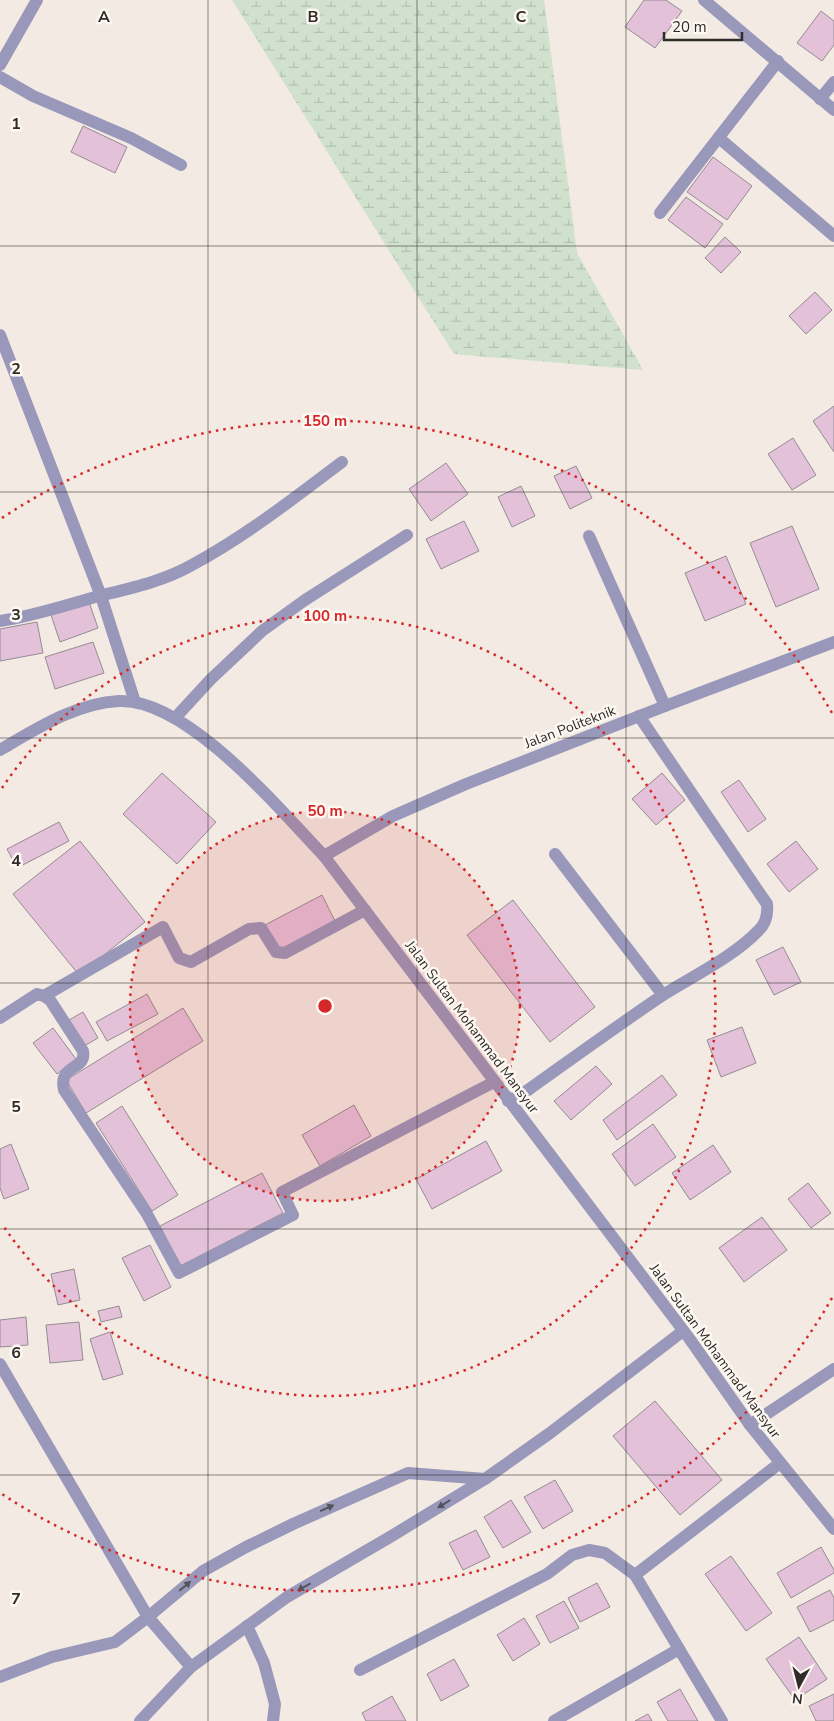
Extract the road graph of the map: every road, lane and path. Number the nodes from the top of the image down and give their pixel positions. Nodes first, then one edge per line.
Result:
1 (37, 0) edge
2 (704, 0) edge
3 (778, 61) junction
4 (0, 65) edge
5 (0, 77) edge
6 (834, 82) edge
7 (820, 99) junction
8 (834, 110) edge
9 (719, 138) junction
10 (181, 166) dead end
11 (660, 213) dead end
12 (834, 236) edge
13 (0, 335) edge
14 (342, 462) dead end
15 (407, 535) dead end
16 (589, 536) dead end
17 (101, 596) junction
18 (0, 621) edge
19 (834, 642) edge
20 (135, 702) junction
21 (664, 706) junction
22 (639, 716) junction
23 (175, 718) junction
24 (0, 750) edge
25 (555, 854) dead end
26 (324, 856) junction
27 (365, 910) junction
28 (44, 996) junction
29 (663, 996) junction
30 (0, 1018) edge
31 (494, 1082) junction
32 (508, 1101) junction
33 (683, 1331) junction
34 (0, 1364) edge
35 (834, 1369) edge
36 (750, 1425) junction
37 (780, 1462) junction
38 (485, 1478) junction
39 (834, 1529) edge
40 (635, 1575) junction
41 (148, 1617) junction
42 (247, 1626) junction
43 (678, 1649) junction
44 (191, 1667) junction
45 (360, 1670) dead end
46 (0, 1677) edge
47 (140, 1721) edge
48 (273, 1721) edge
49 (554, 1721) edge
50 (722, 1721) edge

1 - 4 street
2 - 3 street
3 - 7 street
3 - 9 street
5 - 10 street
6 - 7 street
7 - 8 street
9 - 11 street
9 - 12 street
13 - 17 street
14 - 17 street
15 - 23 street
16 - 21 street
17 - 18 street
17 - 20 street
19 - 21 street, Jalan Politeknik
20 - 23 street, Jalan Sultan Mohammad Mansyur
20 - 24 street, Jalan Sultan Mohammad Mansyur
21 - 22 street, Jalan Politeknik
22 - 26 street, Jalan Politeknik
22 - 29 street
23 - 26 street, Jalan Sultan Mohammad Mansyur
25 - 29 street
26 - 27 street, Jalan Sultan Mohammad Mansyur
27 - 28 street
27 - 31 street, Jalan Sultan Mohammad Mansyur
28 - 30 street
28 - 31 street
29 - 32 street
31 - 32 street, Jalan Sultan Mohammad Mansyur
32 - 33 street, Jalan Sultan Mohammad Mansyur
33 - 36 street, Jalan Sultan Mohammad Mansyur
33 - 38 street
34 - 41 street
35 - 36 street
36 - 37 street, Jalan Sultan Mohammad Mansyur
37 - 39 street, Jalan Sultan Mohammad Mansyur
37 - 40 street
41 -> 38 street
38 -> 42 street
40 - 43 street
40 - 45 street
41 - 44 street
41 - 46 street
42 - 44 street
42 - 48 street
43 - 49 street
43 - 50 street
44 - 47 street

